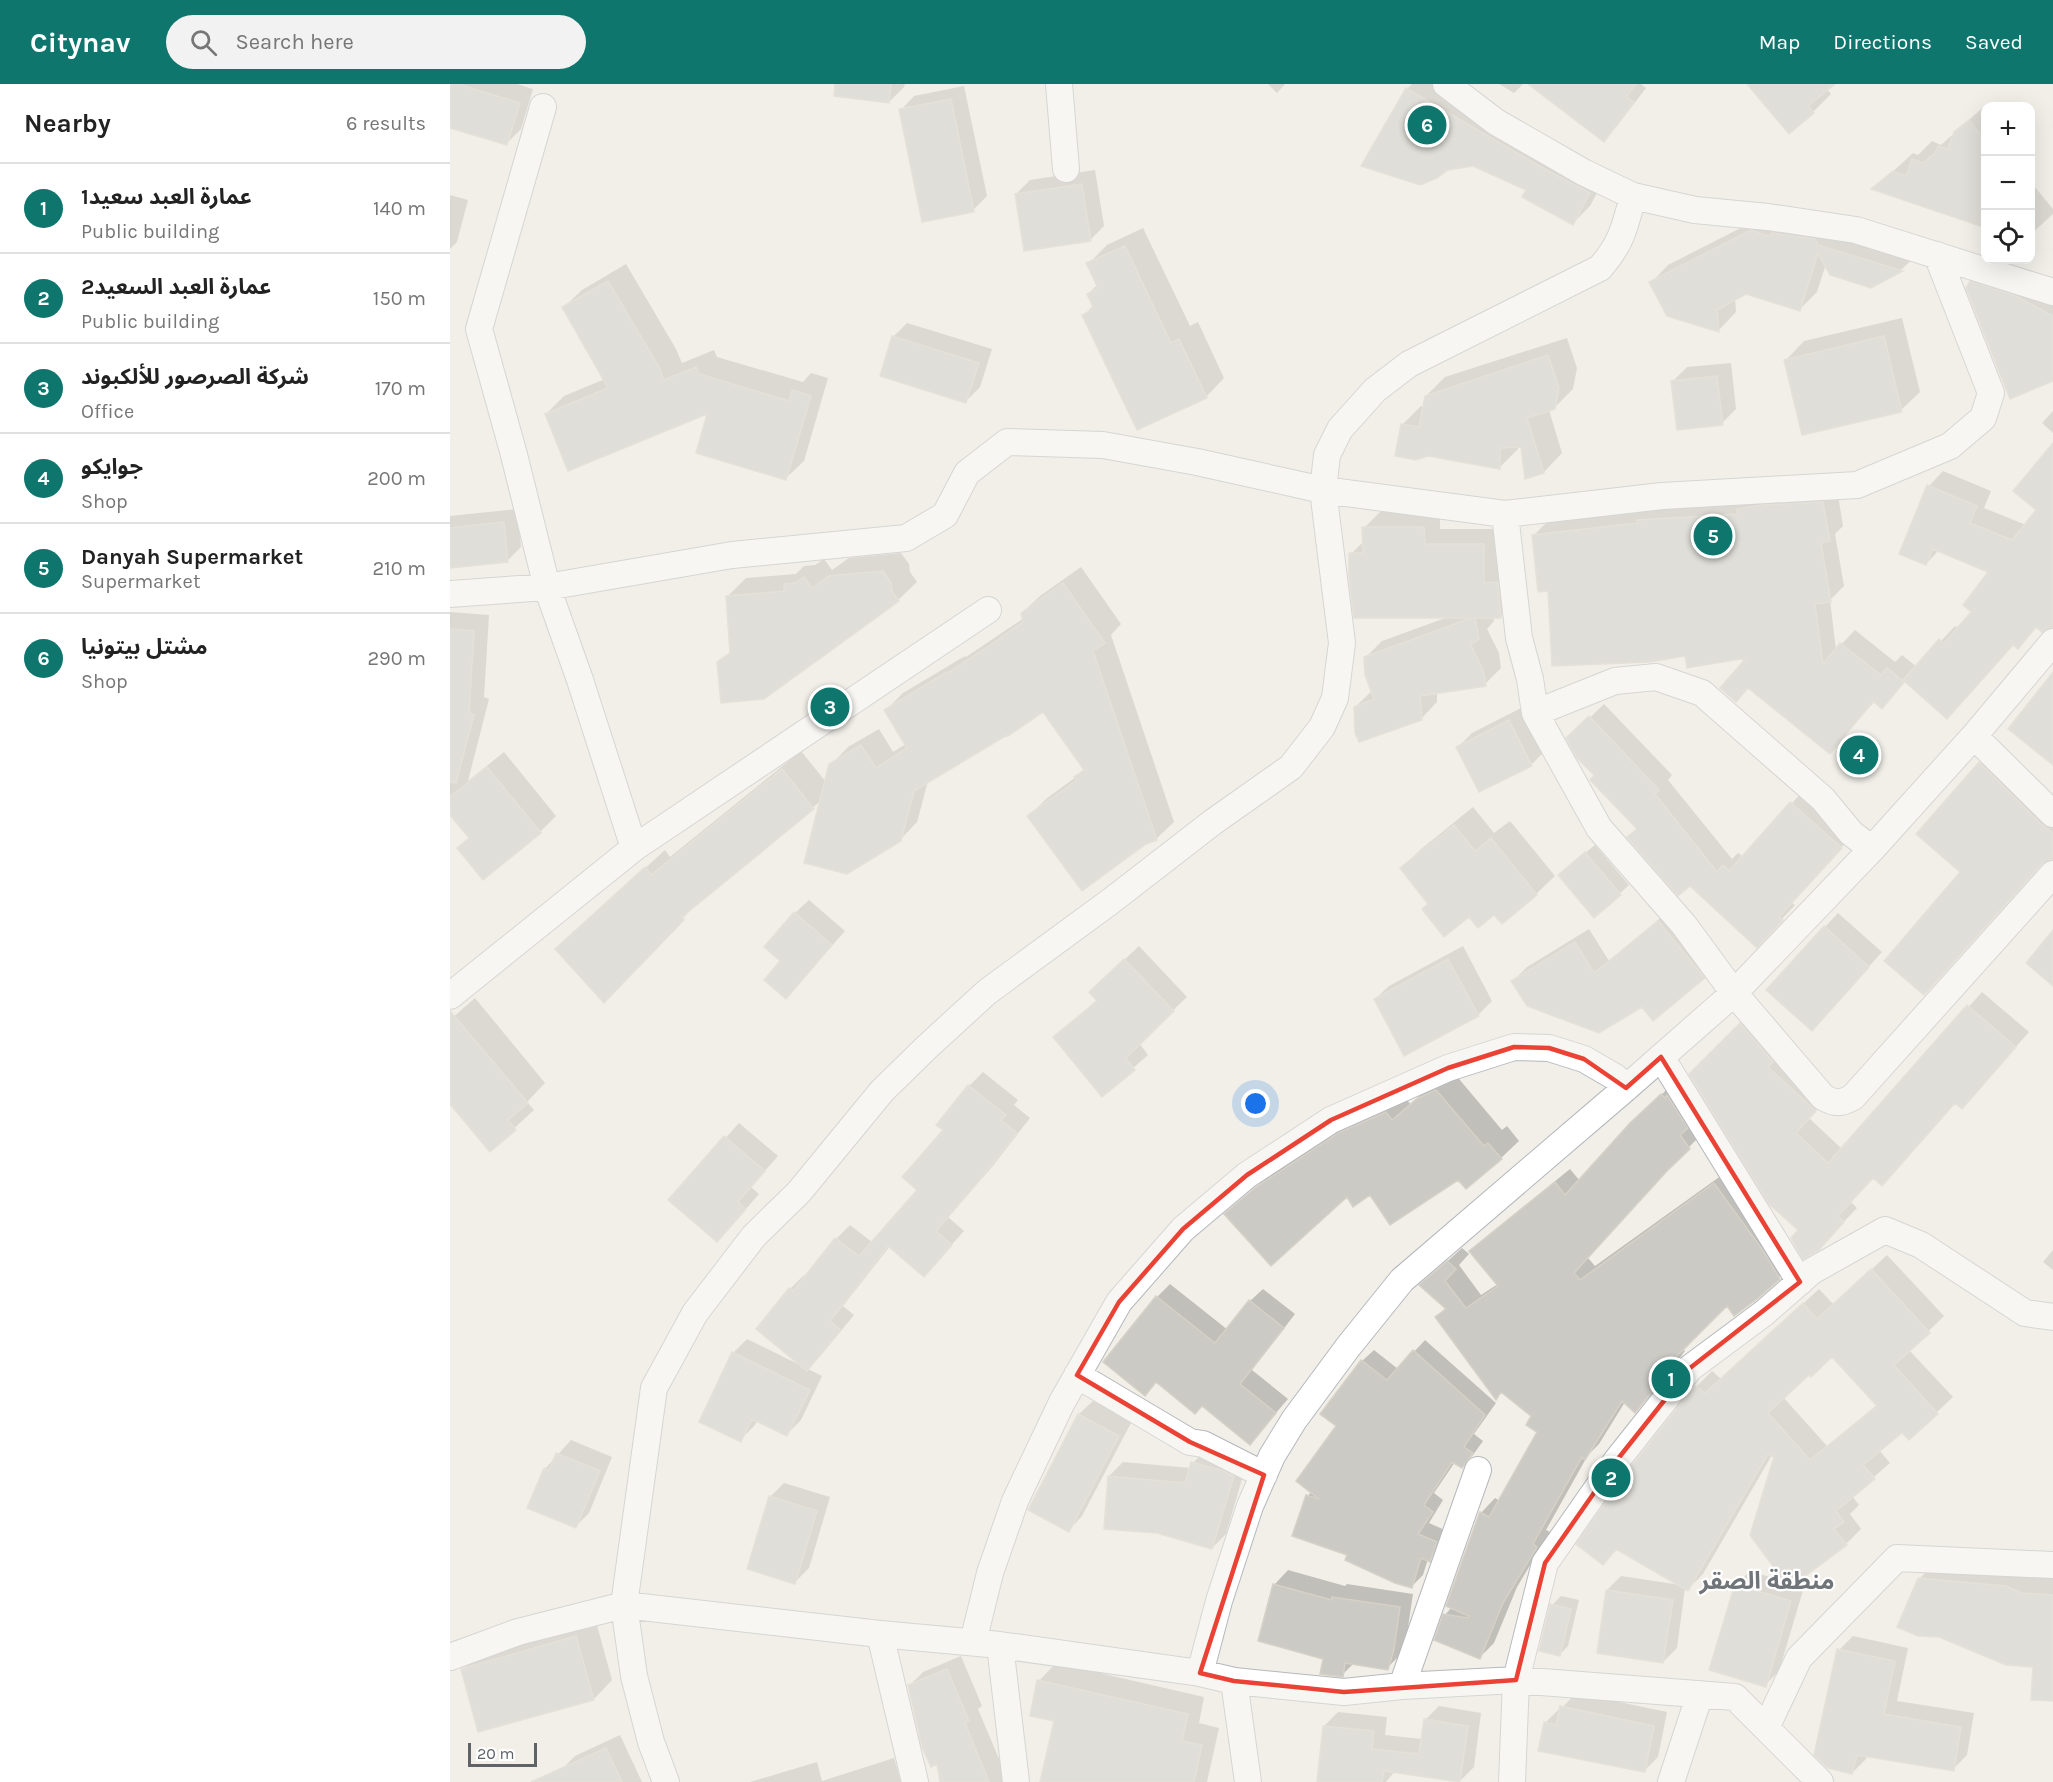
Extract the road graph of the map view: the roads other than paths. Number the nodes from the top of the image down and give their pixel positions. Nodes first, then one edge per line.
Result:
1 (1059, 84) edge
2 (1446, 84) edge
3 (543, 106) dead end
4 (1066, 169) dead end
5 (1633, 196) junction
6 (1937, 255) junction
7 (2053, 292) edge
8 (1323, 490) junction
9 (1505, 514) junction
10 (547, 587) junction
11 (450, 594) edge
12 (988, 610) dead end
13 (2053, 642) edge
14 (1535, 713) junction
15 (1974, 736) junction
16 (2053, 814) edge
17 (634, 848) junction
18 (1872, 849) junction
19 (2053, 874) edge
20 (1734, 993) junction
21 (450, 996) edge
22 (1661, 1057) junction
23 (1626, 1088) junction
24 (1800, 1282) junction
25 (2053, 1317) edge
26 (1077, 1375) junction
27 (1479, 1470) dead end
28 (1264, 1475) junction
29 (2053, 1565) edge
30 (624, 1605) junction
31 (880, 1634) junction
32 (973, 1642) junction
33 (1000, 1645) junction
34 (450, 1657) edge
35 (1200, 1673) junction
36 (1516, 1680) junction
37 (1234, 1681) junction
38 (1402, 1686) junction
39 (1700, 1695) junction
40 (1766, 1728) junction
41 (666, 1782) edge
42 (915, 1782) edge
43 (1016, 1782) edge
44 (1248, 1782) edge
45 (1512, 1782) edge
46 (1671, 1782) edge
47 (1820, 1782) edge

1 - 4 street
2 - 5 street
3 - 10 street
5 - 6 street
5 - 8 street
6 - 7 street
6 - 9 street
8 - 9 street
8 - 10 street
8 - 30 street
9 - 14 street
10 - 11 street
10 - 17 street
12 - 17 street
13 - 15 street
14 - 18 street
14 - 20 street
15 - 16 street
15 - 18 street
17 - 21 street
18 - 20 street
19 - 20 street
20 - 22 street
22 - 23 street
22 - 24 street
23 - 26 street
23 - 28 street
24 - 25 street
24 - 36 street
26 - 28 street
26 - 32 street
27 - 38 street
28 - 35 street
29 - 40 street
30 - 31 street
30 - 34 street
30 - 41 street
31 - 32 street
31 - 42 street
32 - 33 street
33 - 35 street
33 - 43 street
35 - 37 street
36 - 38 street
36 - 39 street
36 - 45 street
37 - 38 street
37 - 44 street
39 - 40 street
39 - 46 street
40 - 47 street

